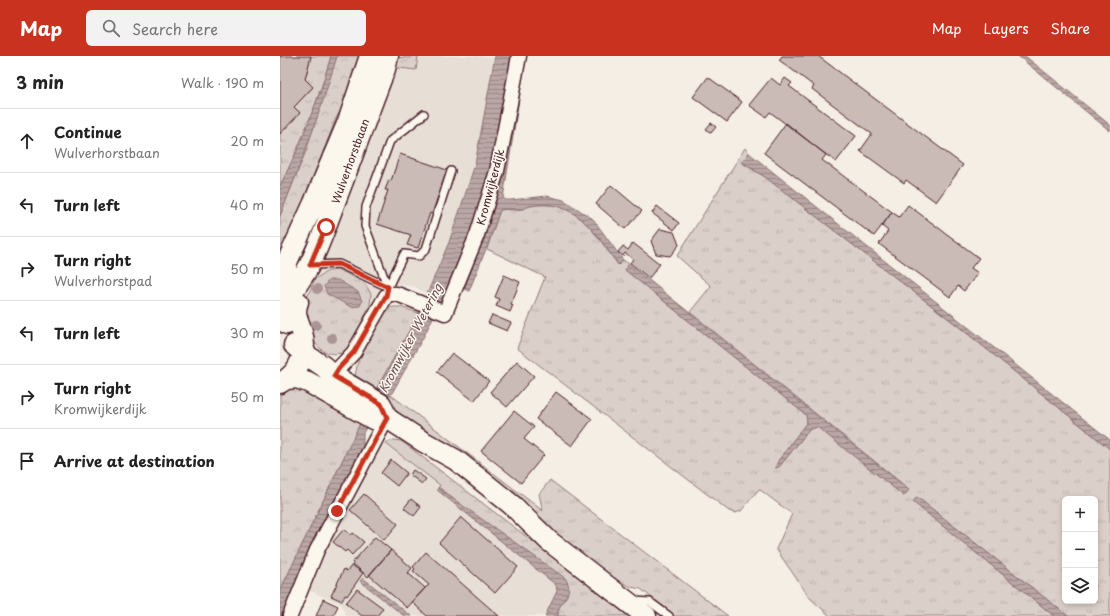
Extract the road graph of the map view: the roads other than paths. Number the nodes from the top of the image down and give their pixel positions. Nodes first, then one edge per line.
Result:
1 (370, 56) edge
2 (388, 56) edge
3 (518, 56) edge
4 (424, 114) dead end
5 (451, 172) dead end
6 (310, 265) junction
7 (283, 266) edge
8 (280, 286) edge
9 (387, 291) junction
10 (289, 350) edge
11 (334, 376) junction
12 (374, 410) junction
13 (627, 601) junction
14 (290, 616) edge
15 (646, 616) edge
16 (669, 616) edge

1 - 7 main road, Wulverhorstbaan
2 - 6 main road, Wulverhorstbaan
3 - 9 street, Kromwijkerdijk
4 - 9 lane
5 - 9 lane
6 - 9 lane
6 - 10 main road, Wulverhorstbaan
7 - 8 main road, Wulverhorstbaan
9 - 11 street
10 - 11 main road
10 - 12 main road
11 - 12 main road
12 - 13 main road
12 - 14 street
13 - 15 main road
13 - 16 lane

